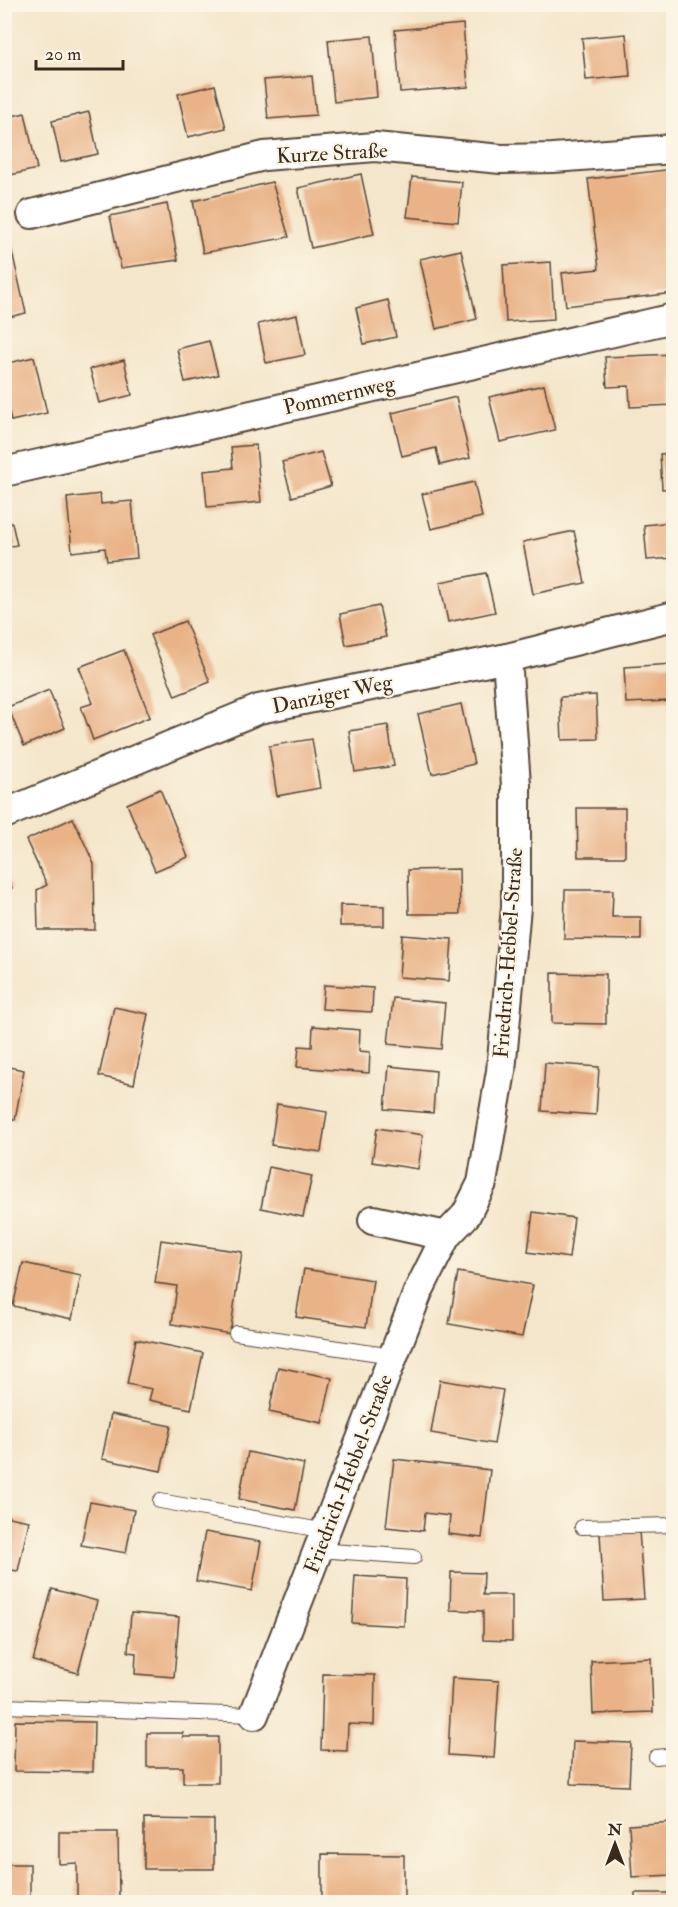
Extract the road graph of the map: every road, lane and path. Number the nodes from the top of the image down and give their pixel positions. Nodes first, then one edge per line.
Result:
1 (674, 148) edge
2 (32, 214) dead end
3 (674, 318) edge
4 (4, 472) edge
5 (674, 616) edge
6 (507, 658) junction
7 (4, 814) edge
8 (373, 1220) dead end
9 (446, 1236) junction
10 (236, 1333) dead end
11 (393, 1356) junction
12 (160, 1501) dead end
13 (674, 1526) edge
14 (582, 1527) dead end
15 (322, 1540) junction
16 (414, 1557) dead end
17 (4, 1706) edge
18 (254, 1715) joint
19 (674, 1755) edge
20 (656, 1757) dead end

1 - 2 street, Kurze Straße
3 - 4 street, Pommernweg
5 - 6 street, Danziger Weg
6 - 7 street, Danziger Weg
6 - 9 street, Friedrich-Hebbel-Straße
8 - 9 street
9 - 11 street, Friedrich-Hebbel-Straße
10 - 11 lane
11 - 15 street, Friedrich-Hebbel-Straße
12 - 15 lane
13 - 14 lane
15 - 16 lane
15 - 18 street, Friedrich-Hebbel-Straße
17 - 18 lane
19 - 20 lane

